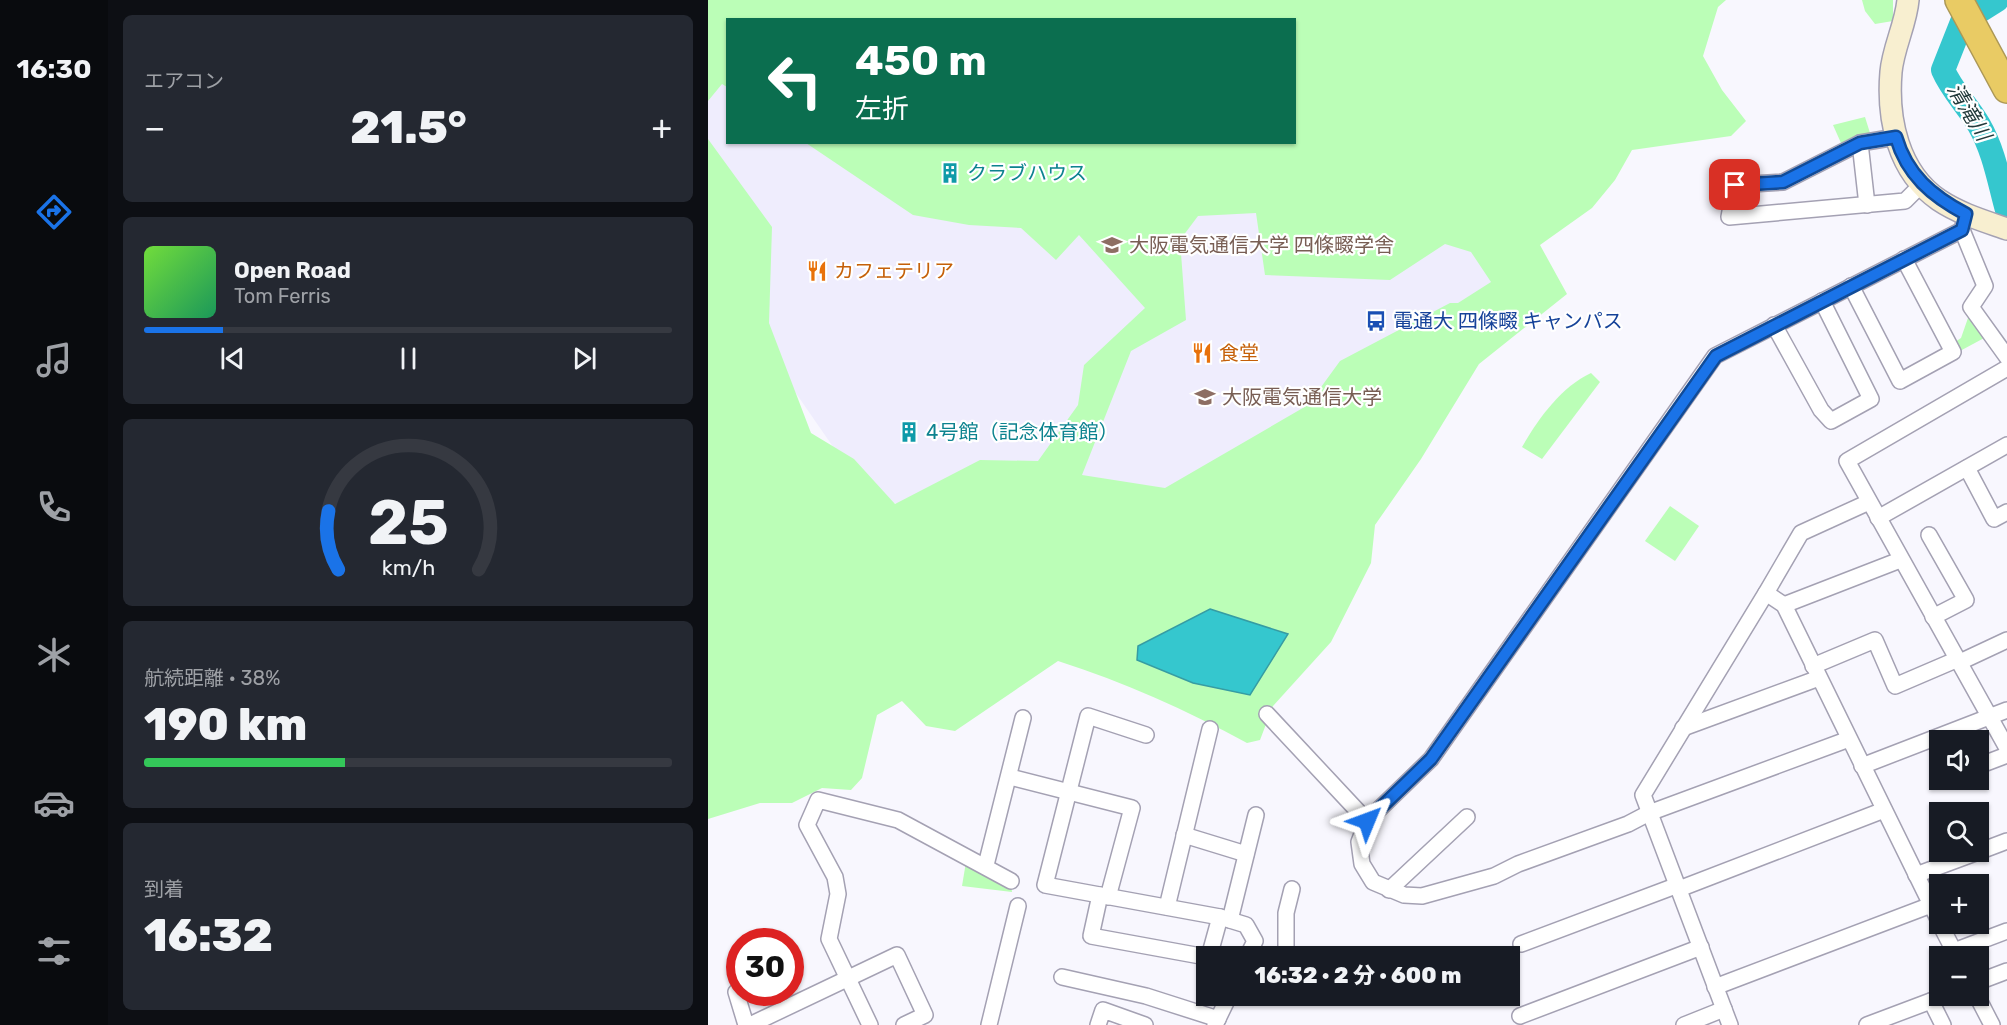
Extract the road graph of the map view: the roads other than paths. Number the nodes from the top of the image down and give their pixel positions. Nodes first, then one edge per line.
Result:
1 (1908, 0) edge
2 (1959, 0) edge
3 (1979, 0) edge
4 (2001, 57) edge
5 (2007, 89) edge
6 (1896, 137) junction
7 (1860, 143) junction
8 (1922, 184) junction
9 (1867, 205) junction
10 (1970, 222) junction
11 (2007, 229) edge
12 (1904, 259) junction
13 (1851, 286) junction
14 (1822, 301) junction
15 (1774, 325) junction
16 (2007, 357) edge
17 (2007, 368) edge
18 (2007, 445) edge
19 (1967, 468) junction
20 (1869, 502) junction
21 (2007, 512) edge
22 (1878, 518) junction
23 (1929, 535) dead end
24 (1900, 560) junction
25 (1766, 593) junction
26 (1784, 605) junction
27 (1933, 616) junction
28 (2007, 640) edge
29 (1959, 660) junction
30 (1816, 672) junction
31 (2007, 710) edge
32 (1267, 714) dead end
33 (1990, 717) junction
34 (1023, 718) dead end
35 (1683, 728) junction
36 (1210, 729) dead end
37 (1146, 735) dead end
38 (1849, 739) junction
39 (2007, 748) edge
40 (2007, 755) edge
41 (1989, 762) edge
42 (1862, 766) junction
43 (1010, 777) junction
44 (1069, 791) junction
45 (1884, 810) junction
46 (1649, 813) junction
47 (1256, 815) dead end
48 (1467, 817) dead end
49 (1367, 821) junction
50 (1184, 835) junction
51 (2007, 842) edge
52 (1989, 848) edge
53 (1246, 854) junction
54 (1951, 862) edge
55 (986, 865) junction
56 (1916, 875) junction
57 (1011, 881) dead end
58 (1678, 887) junction
59 (1292, 889) dead end
60 (1389, 890) junction
61 (1104, 896) junction
62 (1929, 901) edge
63 (1018, 906) dead end
64 (1929, 906) edge
65 (1167, 907) junction
66 (1225, 918) junction
67 (2007, 931) edge
68 (1521, 944) dead end
69 (1212, 946) edge
70 (1252, 946) edge
71 (1287, 946) edge
72 (1973, 946) edge
73 (1701, 947) junction
74 (1196, 955) edge
75 (2007, 971) edge
76 (1062, 977) dead end
77 (1989, 978) edge
78 (848, 979) junction
79 (1715, 987) junction
80 (1929, 1002) edge
81 (741, 1006) edge
82 (1224, 1006) edge
83 (1939, 1006) edge
84 (1982, 1006) edge
85 (1724, 1009) junction
86 (1520, 1016) dead end
87 (1216, 1022) edge
88 (748, 1025) edge
89 (870, 1025) edge
90 (904, 1025) edge
91 (989, 1025) edge
92 (1098, 1025) edge
93 (1145, 1025) edge
94 (1684, 1025) edge
95 (1730, 1025) edge
96 (1867, 1025) edge
97 (1943, 1025) edge
98 (1992, 1025) edge

1 - 6 street
2 - 4 highway
3 - 4 highway
4 - 5 highway
6 - 7 street
6 - 8 street
7 - 9 street
7 - 9 street
8 - 9 street
8 - 10 street
10 - 11 street
10 - 12 street
10 - 16 street
12 - 13 street
12 - 13 street
13 - 14 street
14 - 15 street
14 - 15 street
15 - 49 street
17 - 20 street
18 - 19 street
19 - 21 street
19 - 22 street
20 - 22 street
20 - 25 street
22 - 24 street
23 - 27 street
24 - 26 street
24 - 27 street
25 - 26 street
25 - 35 street
26 - 30 street
27 - 29 street
28 - 29 street
29 - 30 street
29 - 33 street
30 - 35 street
30 - 38 street
31 - 33 street
32 - 49 street
33 - 39 street
33 - 42 street
34 - 43 street
35 - 46 street
36 - 50 street
37 - 44 street
38 - 42 street
38 - 46 street
40 - 41 street
42 - 45 street
43 - 44 street
43 - 55 street
44 - 61 street
44 - 61 street
45 - 56 street
45 - 58 street
46 - 58 street
46 - 60 street
47 - 53 street
48 - 60 street
49 - 60 street
50 - 53 street
50 - 65 street
51 - 52 street
53 - 66 street
54 - 56 street
55 - 57 street
55 - 78 street
56 - 62 street
58 - 68 street
58 - 73 street
59 - 71 street
61 - 65 street
61 - 74 street
63 - 91 street
64 - 79 street
65 - 66 street
66 - 69 street
66 - 70 street
67 - 72 street
73 - 79 street
73 - 86 street
75 - 77 street
76 - 87 street
78 - 88 street
78 - 89 street
78 - 90 street
79 - 85 street
80 - 96 street
81 - 88 street
82 - 87 street
83 - 97 street
84 - 98 street
85 - 94 street
85 - 95 street
92 - 93 street

